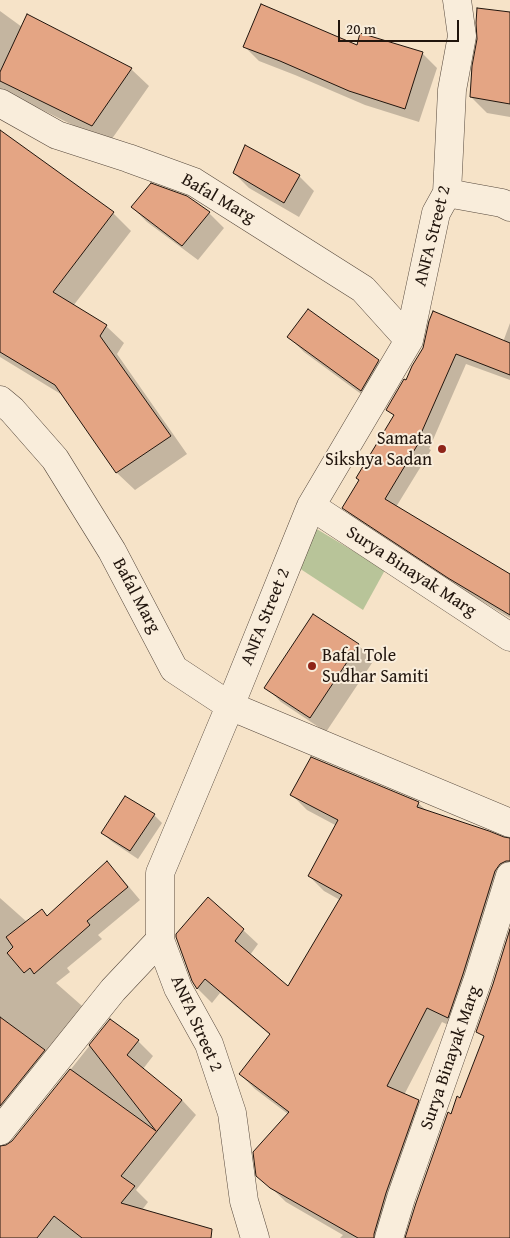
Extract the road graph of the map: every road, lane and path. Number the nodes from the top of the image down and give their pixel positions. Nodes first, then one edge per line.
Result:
1 (457, 0) edge
2 (0, 103) edge
3 (447, 193) junction
4 (510, 206) edge
5 (409, 340) junction
6 (0, 400) edge
7 (311, 506) junction
8 (510, 637) edge
9 (230, 706) junction
10 (510, 823) edge
11 (510, 876) edge
12 (160, 940) junction
13 (0, 1131) edge
14 (255, 1238) edge
15 (389, 1238) edge

1 - 3 street, ANFA Street 2
2 - 5 street, Bafal Marg
3 - 4 street
3 - 5 street, ANFA Street 2
5 - 7 street, ANFA Street 2
6 - 9 street, Bafal Marg
7 - 8 street, Surya Binayak Marg
7 - 9 street, ANFA Street 2
9 - 10 street, Bafal Marg
9 - 12 street, ANFA Street 2
11 - 15 street, Surya Binayak Marg
12 - 13 street
12 - 14 street, ANFA Street 2

